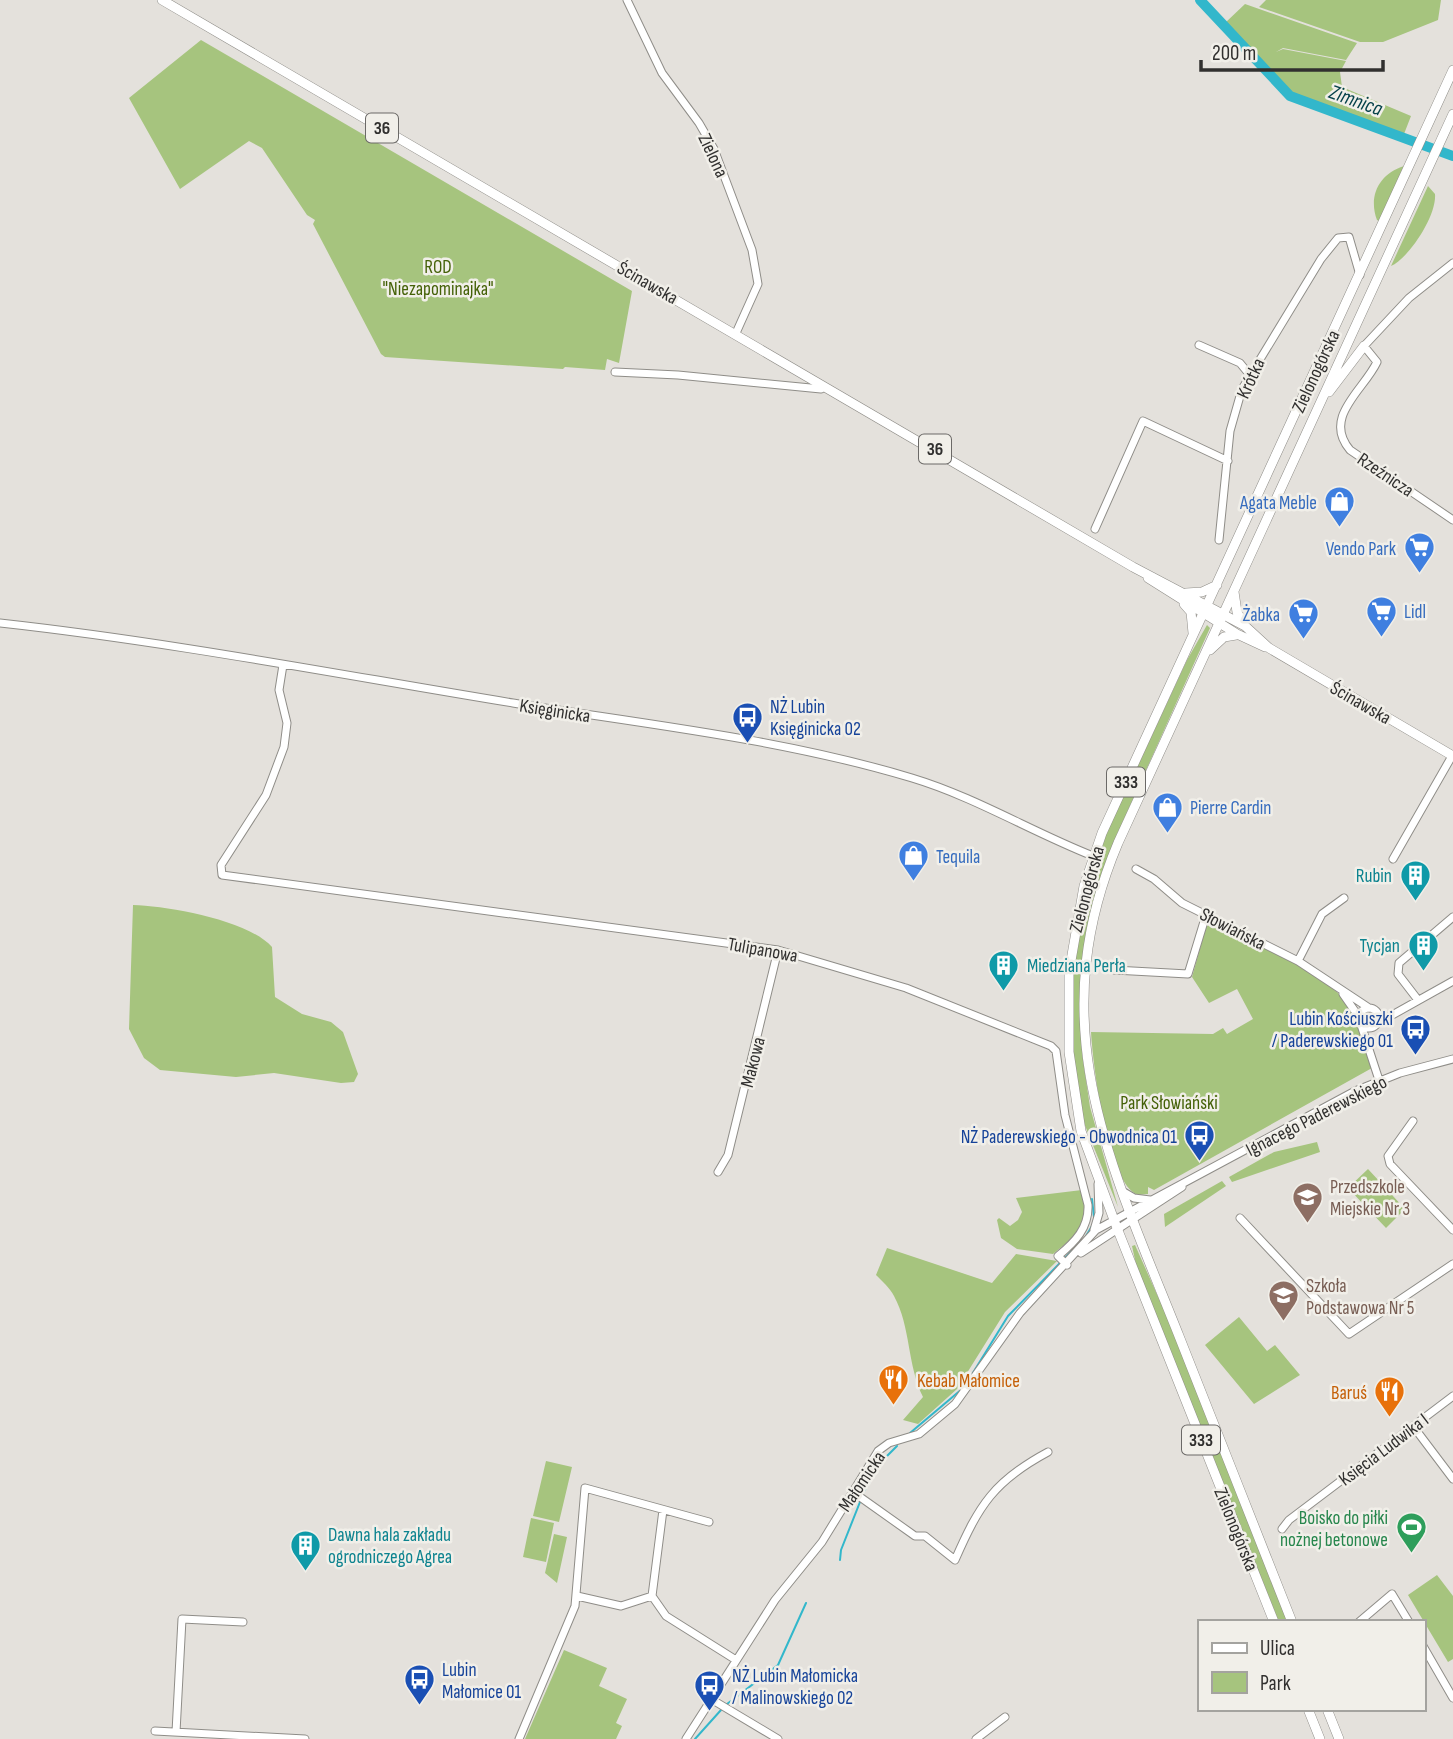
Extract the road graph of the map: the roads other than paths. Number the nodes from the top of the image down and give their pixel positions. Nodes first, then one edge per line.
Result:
1 (162, 0) edge
2 (627, 0) edge
3 (1453, 70) edge
4 (1453, 114) edge
5 (1453, 263) edge
6 (1360, 275) junction
7 (736, 333) junction
8 (1199, 345) dead end
9 (1364, 346) junction
10 (614, 372) dead end
11 (1249, 374) junction
12 (821, 388) dead end
13 (1320, 405) junction
14 (1228, 461) junction
15 (1453, 520) edge
16 (1095, 529) dead end
17 (1219, 540) dead end
18 (1217, 585) junction
19 (1234, 590) junction
20 (1183, 596) junction
21 (1206, 610) junction
22 (1223, 614) junction
23 (1219, 623) junction
24 (0, 624) edge
25 (1245, 626) junction
26 (1237, 635) junction
27 (1193, 638) junction
28 (1269, 648) junction
29 (1204, 656) junction
30 (283, 665) junction
31 (1453, 756) edge
32 (1093, 856) junction
33 (1394, 859) dead end
34 (1136, 869) dead end
35 (1344, 898) dead end
36 (1206, 915) junction
37 (1453, 917) edge
38 (778, 950) junction
39 (1298, 961) junction
40 (1114, 971) dead end
41 (1453, 981) edge
42 (1332, 985) junction
43 (1418, 1000) junction
44 (1372, 1009) junction
45 (1403, 1009) junction
46 (1360, 1021) junction
47 (1377, 1025) junction
48 (1369, 1050) junction
49 (1453, 1059) edge
50 (1379, 1080) junction
51 (1413, 1121) dead end
52 (718, 1172) dead end
53 (1098, 1180) junction
54 (1185, 1184) junction
55 (1120, 1189) junction
56 (1150, 1200) junction
57 (1131, 1216) junction
58 (1240, 1218) dead end
59 (1115, 1224) junction
60 (1453, 1230) edge
61 (1093, 1233) junction
62 (1269, 1250) junction
63 (1262, 1254) dead end
64 (1066, 1261) junction
65 (1453, 1264) edge
66 (1453, 1396) edge
67 (1413, 1426) junction
68 (1048, 1452) dead end
69 (1453, 1479) edge
70 (853, 1492) junction
71 (663, 1510) junction
72 (709, 1522) dead end
73 (1282, 1529) dead end
74 (652, 1596) junction
75 (577, 1597) junction
76 (1273, 1620) edge
77 (1291, 1620) edge
78 (1361, 1620) edge
79 (1408, 1620) edge
80 (243, 1622) dead end
81 (1425, 1649) edge
82 (736, 1660) junction
83 (1453, 1698) edge
84 (711, 1699) junction
85 (1309, 1711) edge
86 (1328, 1711) edge
87 (1005, 1717) dead end
88 (155, 1731) dead end
89 (176, 1732) junction
90 (190, 1736) edge
91 (255, 1737) edge
92 (304, 1739) edge
93 (519, 1739) edge
94 (686, 1739) edge
95 (778, 1739) edge
96 (976, 1739) edge
97 (1320, 1739) edge
98 (1339, 1739) edge

1 - 7 main road, Ścinawska / 36
2 - 7 street, Zielona
3 - 6 main road, Zielonogórska
4 - 13 main road, Zielonogórska
5 - 9 street
6 - 11 street, Krótka
6 - 18 main road, Zielonogórska
7 - 20 main road, Ścinawska / 36
8 - 11 street
9 - 13 main road
9 - 15 street, Rzeźnicza
10 - 12 street
11 - 14 street, Krótka
13 - 19 main road, Zielonogórska
14 - 16 street
14 - 17 street, Krótka
18 - 20 main road
18 - 21 main road, Zielonogórska / 333
19 - 22 main road, Zielonogórska
19 - 25 main road
20 - 21 main road, Ścinawska / 36
20 - 27 main road
21 - 22 main road, Ścinawska
21 - 23 main road, 36
21 - 27 main road, Zielonogórska / 333
22 - 23 main road, Zielonogórska
22 - 25 main road, Ścinawska
23 - 26 main road, Ścinawska
23 - 29 main road, Zielonogórska / 333
24 - 30 street, Księginicka
25 - 28 main road, Ścinawska
26 - 28 main road, Ścinawska
26 - 29 main road
27 - 32 main road, Zielonogórska / 333
28 - 31 main road, Ścinawska
29 - 55 main road, Zielonogórska / 333
30 - 32 street, Księginicka
30 - 38 street, Tulipanowa
31 - 33 street
32 - 53 main road, Zielonogórska / 333
34 - 36 street, Słowiańska
35 - 39 street
36 - 39 street, Słowiańska
36 - 40 street
37 - 43 street
38 - 52 street, Makowa
38 - 64 street, Tulipanowa
39 - 42 street, Słowiańska
41 - 43 street
42 - 44 street
42 - 46 street
43 - 45 street
44 - 45 street
44 - 46 street
44 - 47 street
45 - 47 street
46 - 47 street
46 - 48 street
47 - 48 street
48 - 50 street
49 - 50 street, Ignacego Paderewskiego
50 - 54 street, Ignacego Paderewskiego
51 - 60 street
53 - 59 main road, Zielonogórska / 333
53 - 61 street
54 - 56 street
54 - 57 street
55 - 56 street
55 - 57 main road, Zielonogórska / 333
56 - 57 street
57 - 59 street
57 - 77 main road, Zielonogórska / 333
58 - 62 street
59 - 61 street, Małomicka
59 - 64 street, Małomicka
59 - 76 main road, Zielonogórska / 333
61 - 64 street, Małomicka
62 - 63 street
62 - 65 street
64 - 70 street, Małomicka
66 - 67 street, Księcia Ludwika I
67 - 69 street
67 - 73 street, Księcia Ludwika I
68 - 70 street
70 - 82 street, Małomicka
71 - 72 street
71 - 74 street
71 - 75 street
74 - 75 street
74 - 82 street
75 - 93 street
78 - 79 street
80 - 89 street
81 - 83 street
82 - 84 street, Małomicka
84 - 94 street, Małomicka
84 - 95 street
85 - 97 main road
86 - 98 main road
87 - 96 street
88 - 89 street
89 - 90 street
90 - 91 street
91 - 92 street

